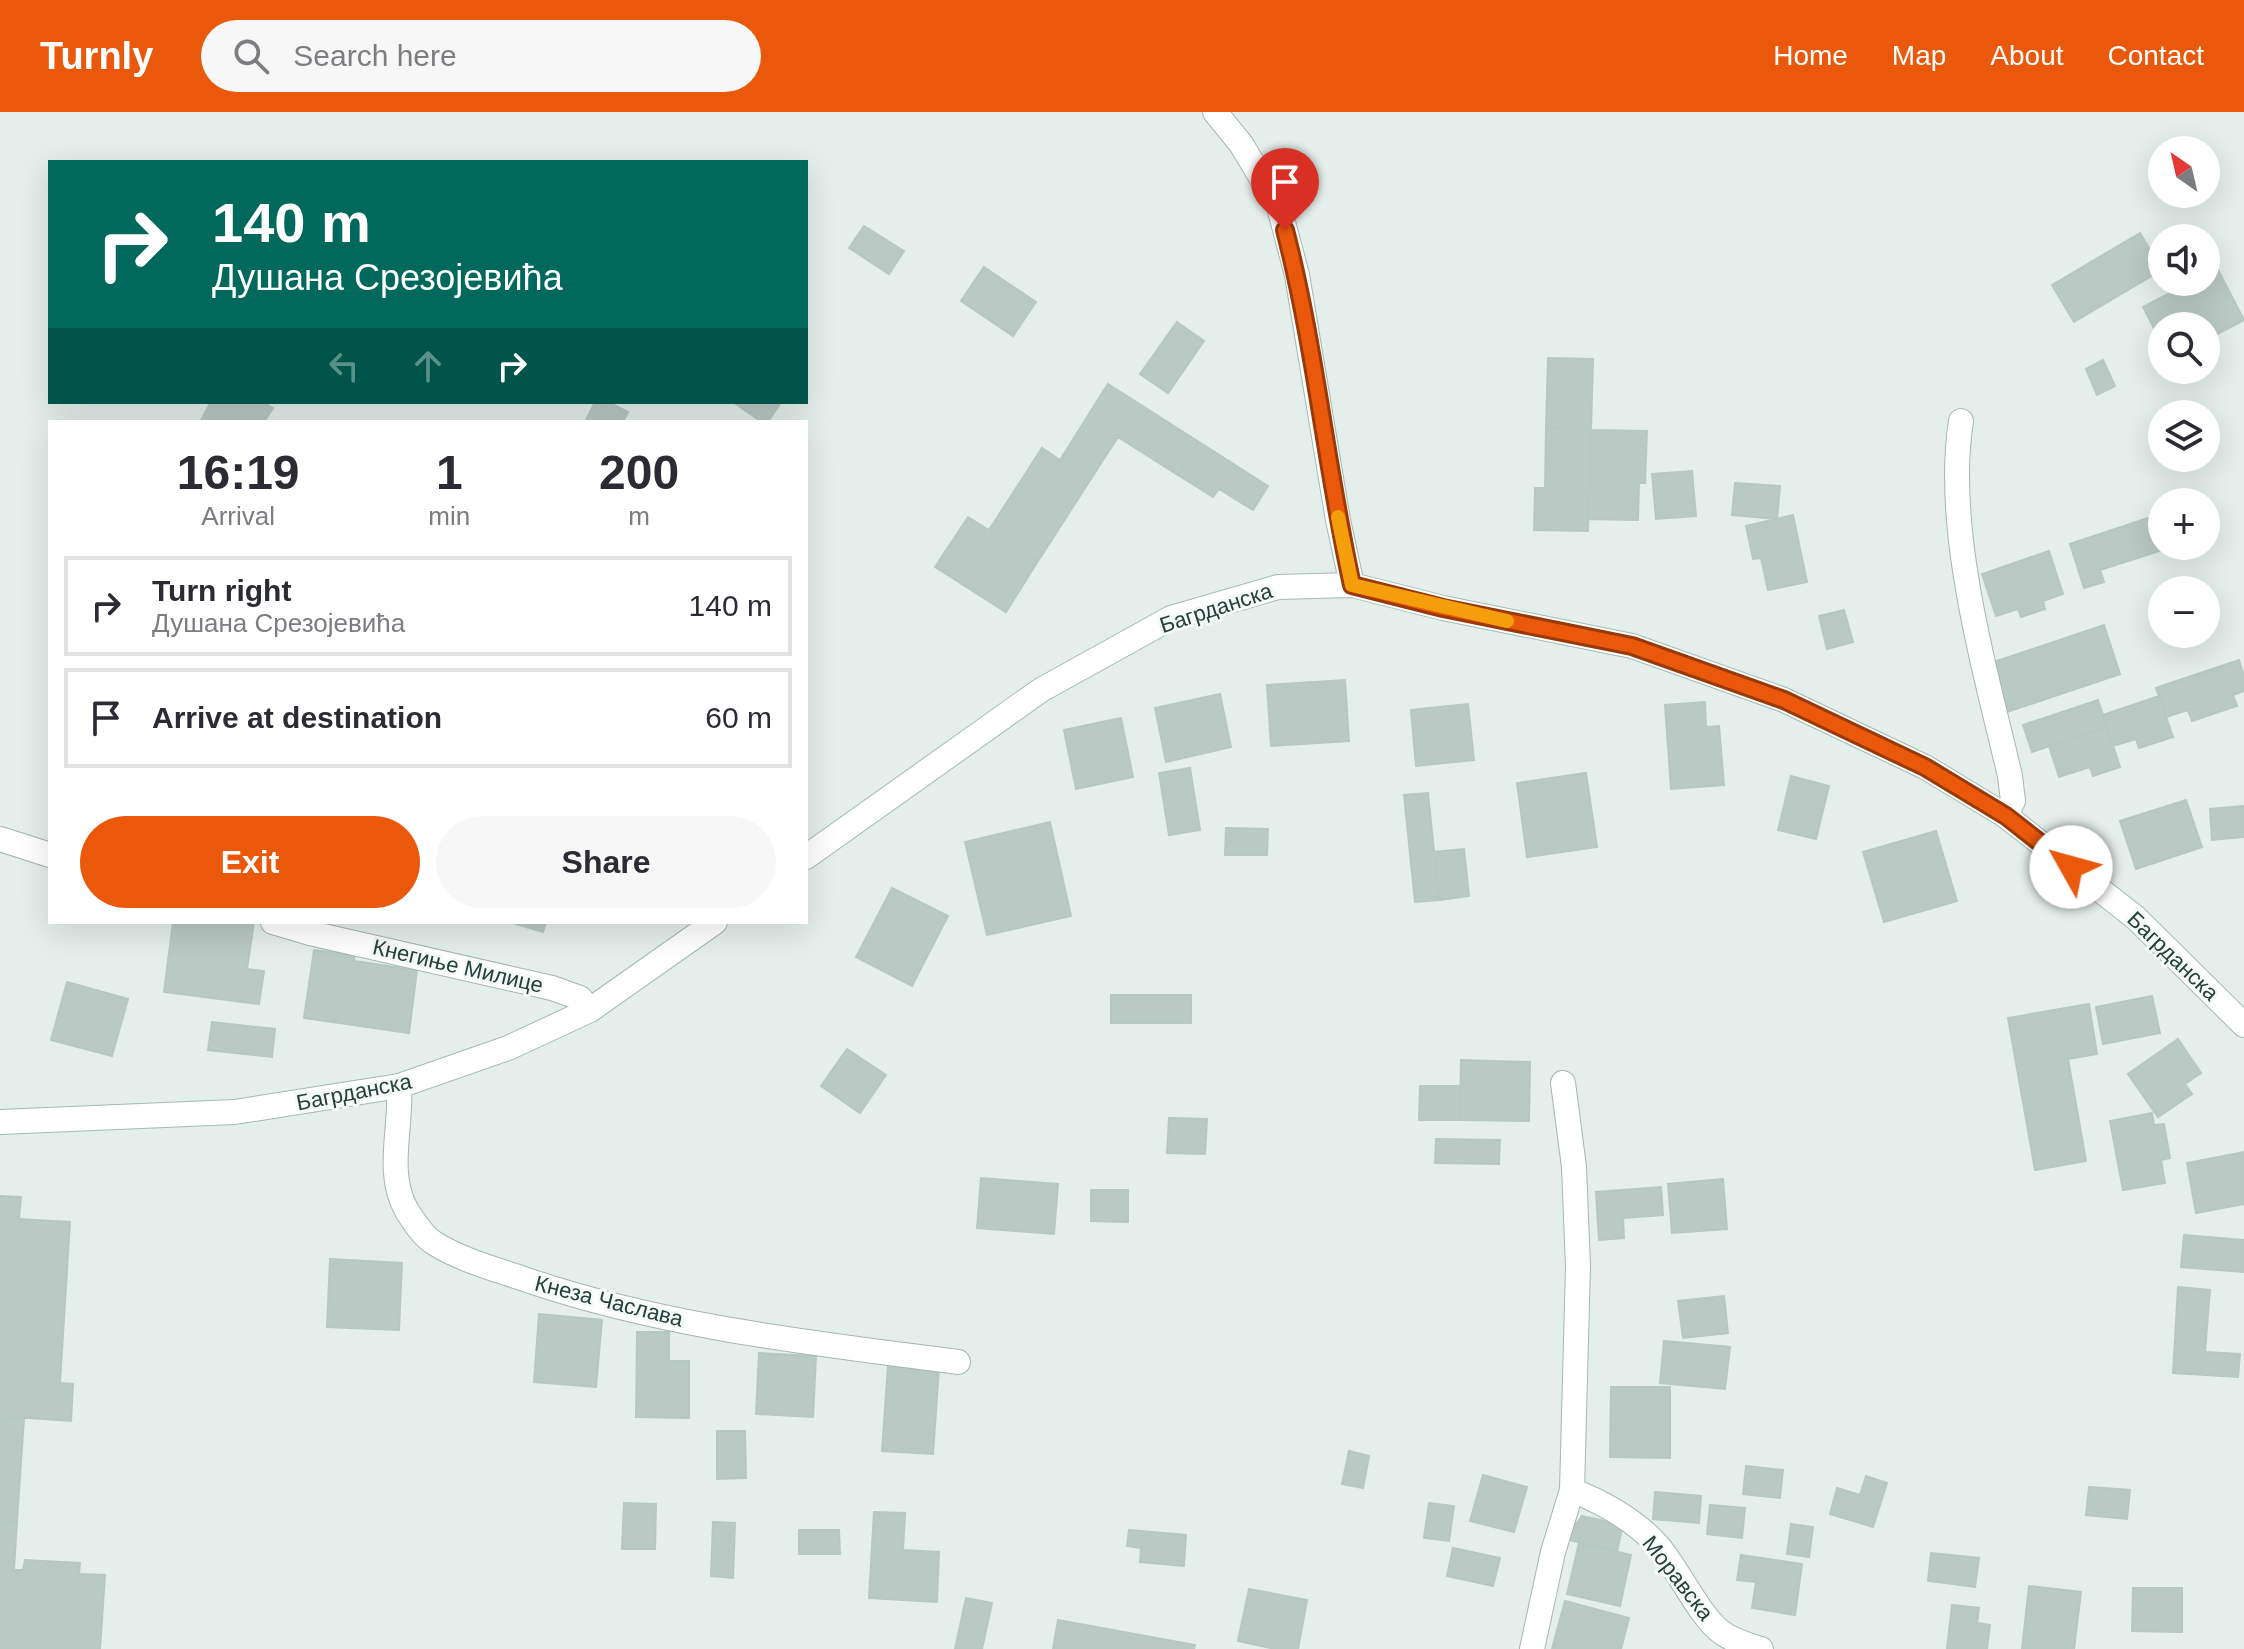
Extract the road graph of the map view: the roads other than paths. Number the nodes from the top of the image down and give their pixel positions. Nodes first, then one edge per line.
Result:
1 (1215, 112) edge
2 (1961, 421) dead end
3 (1352, 585) junction
4 (2006, 816) junction
5 (0, 839) edge
6 (48, 854) edge
7 (808, 856) edge
8 (280, 924) edge
9 (712, 924) edge
10 (590, 1010) junction
11 (2244, 1025) edge
12 (1563, 1083) dead end
13 (399, 1086) junction
14 (0, 1122) edge
15 (958, 1362) dead end
16 (1572, 1490) junction
17 (1532, 1649) edge
18 (1761, 1649) edge

1 - 3 street
2 - 4 street
3 - 4 street, Багрданска
3 - 7 street, Багрданска
4 - 11 street, Багрданска
5 - 6 street
8 - 10 street, Кнегиње Милице
9 - 10 street, Багрданска
10 - 13 street, Багрданска
12 - 16 street
13 - 14 street, Багрданска
13 - 15 street, Кнеза Часлава
16 - 17 street
16 - 18 street, Моравска

